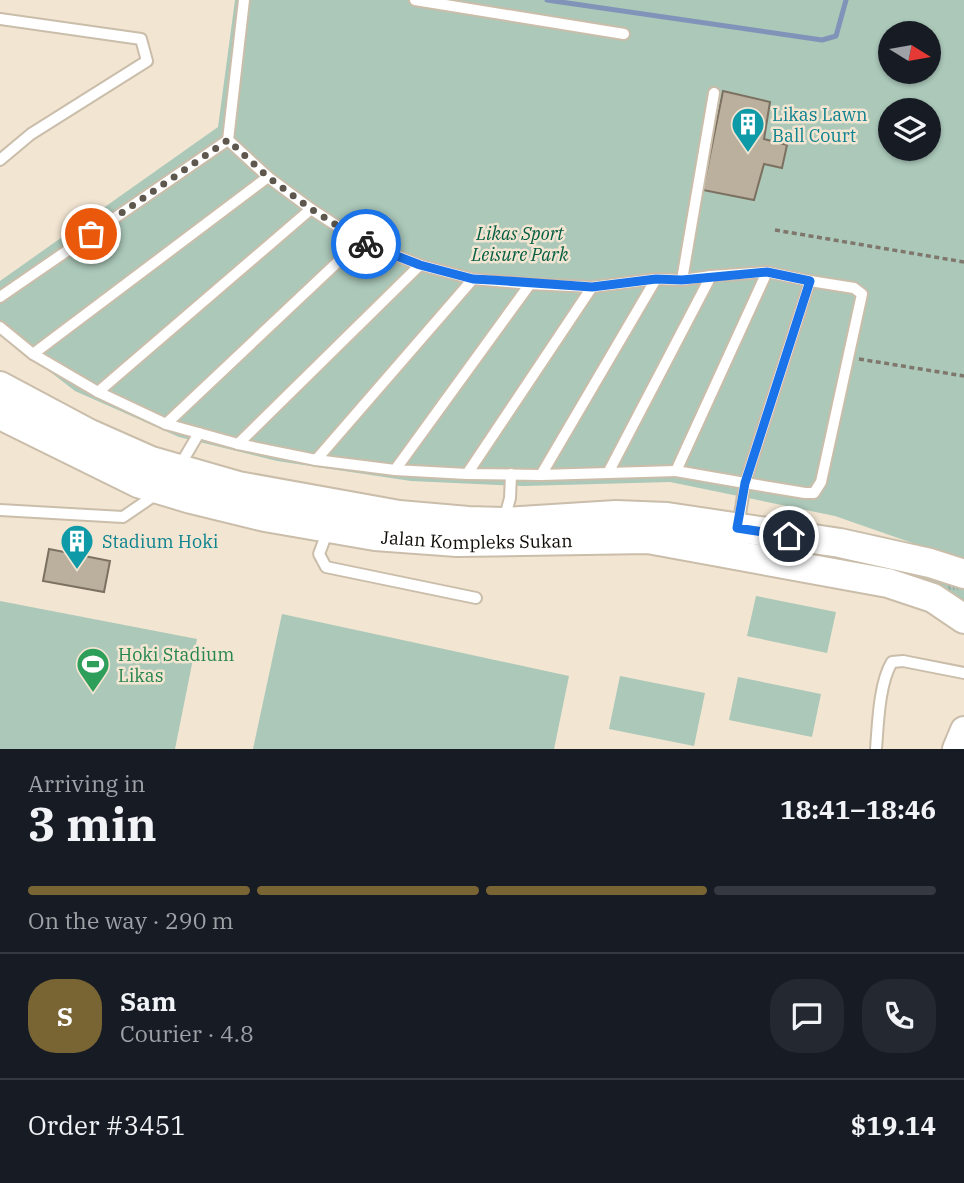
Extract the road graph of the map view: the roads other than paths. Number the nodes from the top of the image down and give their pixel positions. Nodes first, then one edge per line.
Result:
1 (244, 0) edge
2 (415, 0) edge
3 (0, 19) edge
4 (624, 34) dead end
5 (714, 93) dead end
6 (228, 140) junction
7 (0, 160) edge
8 (268, 177) junction
9 (311, 209) junction
10 (359, 241) junction
11 (420, 265) junction
12 (767, 272) junction
13 (711, 276) junction
14 (473, 279) junction
15 (656, 279) junction
16 (682, 280) junction
17 (810, 281) junction
18 (530, 284) junction
19 (592, 287) junction
20 (0, 297) edge
21 (0, 327) edge
22 (33, 354) junction
23 (0, 386) edge
24 (98, 392) junction
25 (0, 415) edge
26 (166, 424) junction
27 (199, 433) junction
28 (238, 444) junction
29 (316, 460) junction
30 (395, 470) junction
31 (676, 471) junction
32 (608, 473) junction
33 (467, 474) junction
34 (511, 474) junction
35 (541, 475) junction
36 (170, 480) junction
37 (745, 483) junction
38 (0, 510) edge
39 (330, 528) junction
40 (502, 532) junction
41 (732, 540) junction
42 (964, 574) edge
43 (476, 598) dead end
44 (964, 618) edge
45 (964, 673) edge
46 (876, 749) edge

1 - 6 lane
2 - 4 lane
3 - 7 lane
5 - 16 lane
6 - 8 lane
6 - 20 lane
8 - 9 lane
8 - 22 lane
9 - 10 lane
9 - 24 lane
10 - 11 lane
10 - 26 lane
11 - 14 lane
11 - 28 lane
12 - 13 lane
12 - 17 lane
12 - 31 lane
13 - 16 lane
13 - 32 lane
14 - 18 lane
14 - 29 lane
15 - 16 lane
15 - 19 lane
15 - 35 lane
17 - 37 lane
17 - 37 lane
18 - 19 lane
18 - 30 lane
19 - 33 lane
21 - 22 lane
22 - 24 lane
23 - 36 main road, Jalan Kompleks Sukan
24 - 26 lane
25 - 36 main road, Jalan Kompleks Sukan
26 - 27 lane
27 - 28 lane
27 - 36 lane
28 - 29 lane
29 - 30 lane
30 - 33 lane
31 - 32 lane
31 - 37 lane
32 - 35 lane
33 - 34 lane
34 - 35 lane
34 - 40 lane
36 - 38 lane
36 - 39 main road, Jalan Kompleks Sukan
36 - 40 main road, Jalan Kompleks Sukan
37 - 41 lane
39 - 40 main road, Jalan Kompleks Sukan
39 - 43 lane
40 - 41 main road, Jalan Kompleks Sukan
41 - 42 main road, Jalan Kompleks Sukan
41 - 44 main road, Jalan Kompleks Sukan
45 - 46 lane

